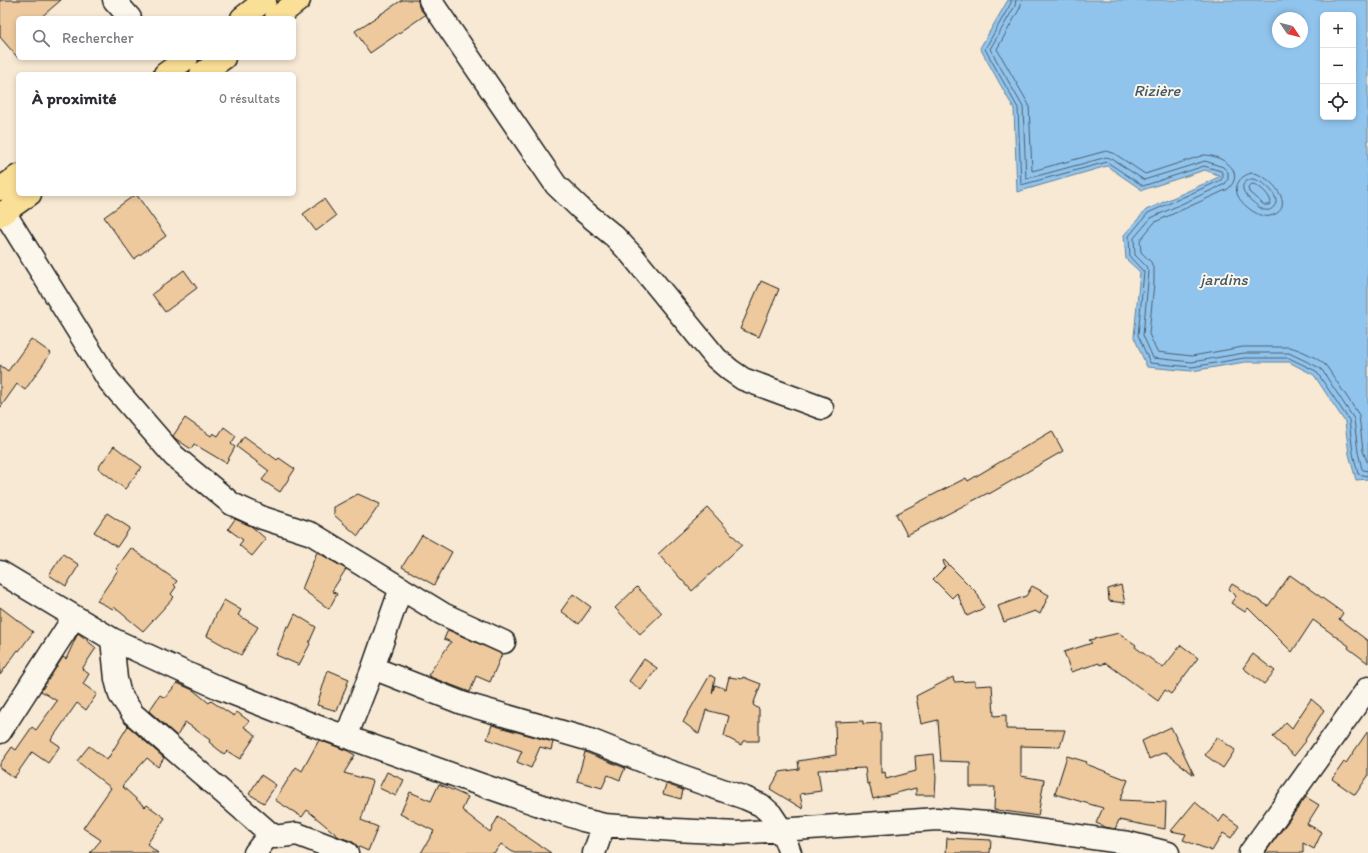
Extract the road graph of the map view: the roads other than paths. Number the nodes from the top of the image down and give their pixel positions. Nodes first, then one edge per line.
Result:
1 (114, 0) edge
2 (265, 0) edge
3 (299, 0) edge
4 (430, 0) edge
5 (128, 16) edge
6 (245, 16) edge
7 (279, 16) edge
8 (221, 60) edge
9 (204, 72) edge
10 (16, 177) edge
11 (0, 189) edge
12 (27, 196) edge
13 (2, 213) edge
14 (822, 408) dead end
15 (0, 572) edge
16 (401, 588) junction
17 (74, 617) junction
18 (112, 640) junction
19 (504, 642) dead end
20 (373, 668) junction
21 (1368, 688) edge
22 (0, 732) edge
23 (346, 737) junction
24 (604, 826) junction
25 (781, 829) junction
26 (274, 841) edge
27 (1125, 848) edge
28 (256, 853) edge
29 (347, 853) edge
30 (594, 853) edge
31 (790, 853) edge
32 (1168, 853) edge
33 (1250, 853) edge

1 - 5 street
2 - 6 highway
3 - 7 highway
4 - 14 street
8 - 9 highway
10 - 11 highway
12 - 13 highway
13 - 16 street
15 - 17 street
16 - 19 street
16 - 20 street
17 - 18 street
17 - 22 street
18 - 23 street
18 - 26 street
20 - 23 street
20 - 25 street
21 - 33 street
23 - 24 street
24 - 25 street
24 - 30 street
25 - 27 street
25 - 31 street
26 - 28 street
26 - 29 street
27 - 32 street

